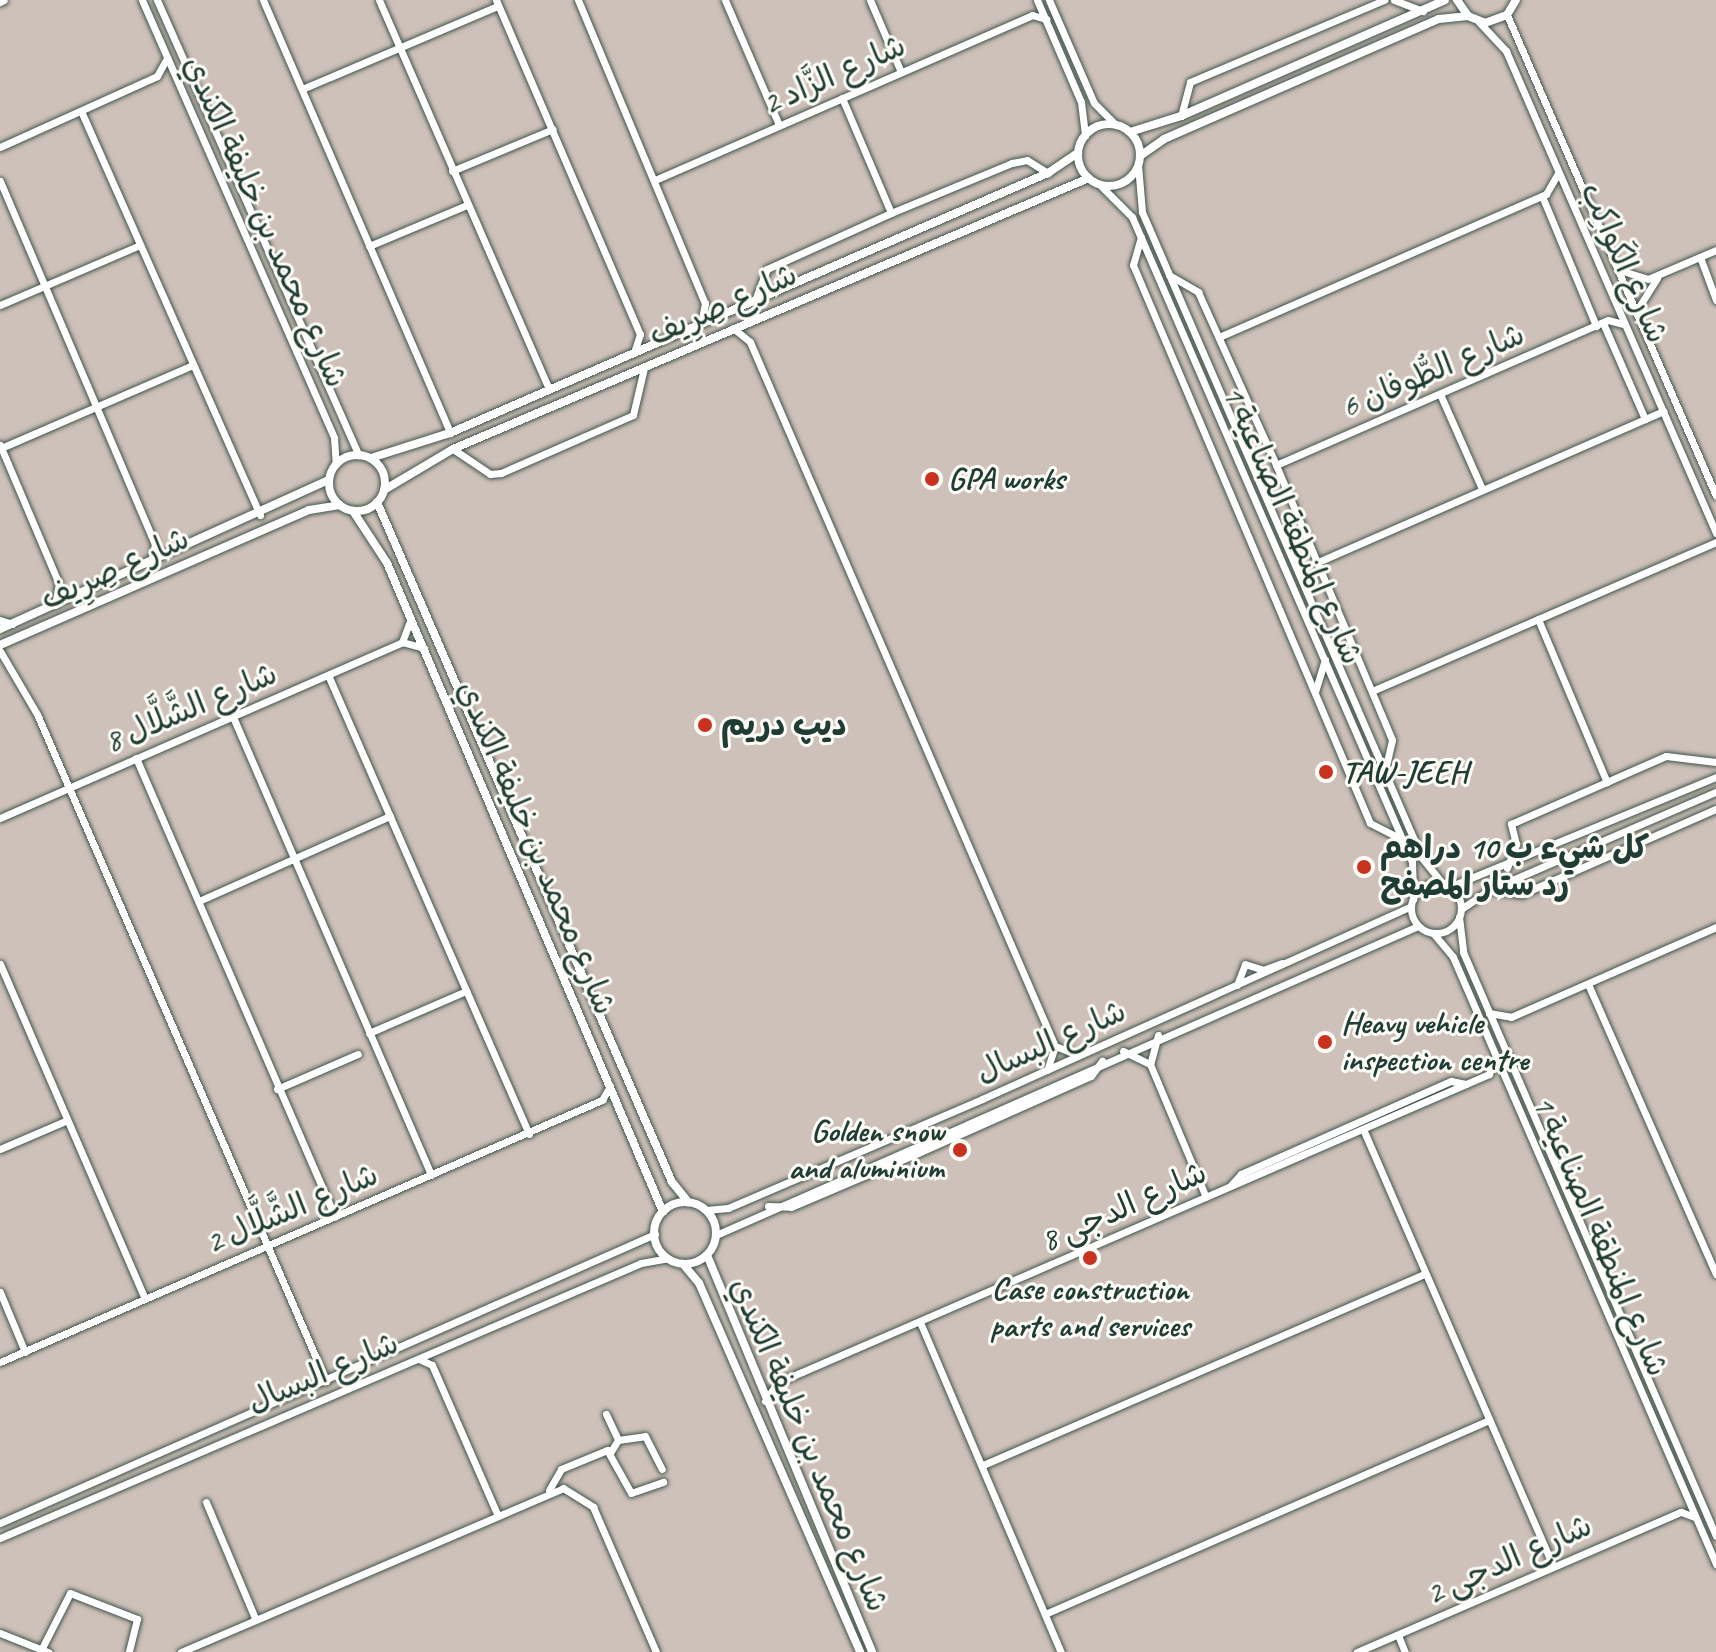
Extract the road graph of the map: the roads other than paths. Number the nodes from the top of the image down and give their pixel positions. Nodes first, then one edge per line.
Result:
1 (142, 0) edge
2 (157, 0) edge
3 (263, 0) edge
4 (379, 0) edge
5 (578, 0) edge
6 (725, 0) edge
7 (870, 0) edge
8 (1036, 0) edge
9 (1049, 0) edge
10 (1384, 0) edge
11 (1394, 0) edge
12 (1445, 0) edge
13 (1457, 0) edge
14 (1516, 0) edge
15 (497, 3) edge
16 (1423, 11) junction
17 (1032, 15) junction
18 (1507, 15) junction
19 (1468, 16) junction
20 (1046, 19) junction
21 (1477, 21) junction
22 (399, 48) junction
23 (167, 58) junction
24 (901, 72) junction
25 (157, 76) junction
26 (177, 81) junction
27 (302, 89) junction
28 (842, 98) junction
29 (81, 111) junction
30 (1181, 116) junction
31 (779, 125) junction
32 (1116, 125) junction
33 (553, 129) junction
34 (1130, 132) junction
35 (1085, 136) junction
36 (0, 147) edge
37 (1078, 153) junction
38 (1139, 161) junction
39 (452, 171) junction
40 (1558, 172) junction
41 (1048, 173) junction
42 (1089, 178) junction
43 (655, 180) junction
44 (0, 181) edge
45 (1099, 184) junction
46 (1544, 195) junction
47 (1570, 199) junction
48 (467, 205) junction
49 (891, 213) junction
50 (1141, 237) junction
51 (140, 245) junction
52 (369, 246) junction
53 (1716, 250) edge
54 (1700, 257) junction
55 (1617, 268) junction
56 (1169, 275) junction
57 (1659, 277) junction
58 (45, 285) junction
59 (755, 300) junction
60 (1716, 300) edge
61 (705, 303) junction
62 (0, 305) edge
63 (1616, 305) junction
64 (725, 313) junction
65 (1636, 313) junction
66 (756, 318) junction
67 (701, 323) junction
68 (1602, 323) junction
69 (1624, 324) junction
70 (733, 328) junction
71 (640, 334) junction
72 (1219, 337) junction
73 (660, 341) junction
74 (750, 342) junction
75 (634, 353) junction
76 (193, 365) junction
77 (646, 365) junction
78 (549, 390) junction
79 (1440, 394) junction
80 (98, 408) junction
81 (1663, 411) junction
82 (1645, 419) junction
83 (450, 433) junction
84 (1, 447) edge
85 (453, 449) junction
86 (359, 455) junction
87 (371, 458) junction
88 (336, 464) junction
89 (1276, 465) junction
90 (329, 480) junction
91 (1482, 489) junction
92 (384, 490) junction
93 (1716, 496) edge
94 (377, 502) junction
95 (340, 505) junction
96 (353, 511) junction
97 (260, 515) junction
98 (1716, 533) edge
99 (1716, 542) edge
100 (155, 544) junction
101 (175, 552) junction
102 (1318, 562) junction
103 (150, 564) junction
104 (59, 584) junction
105 (78, 595) junction
106 (55, 605) junction
107 (410, 618) junction
108 (1538, 619) junction
109 (0, 620) edge
110 (12, 624) junction
111 (0, 629) edge
112 (13, 639) junction
113 (402, 642) junction
114 (0, 648) edge
115 (424, 648) junction
116 (1325, 660) junction
117 (12, 661) junction
118 (328, 675) junction
119 (1372, 691) junction
120 (1315, 697) junction
121 (233, 717) junction
122 (136, 758) junction
123 (1716, 762) edge
124 (1385, 771) junction
125 (1716, 777) edge
126 (1607, 782) junction
127 (69, 788) junction
128 (1716, 792) edge
129 (1716, 809) edge
130 (390, 816) junction
131 (0, 818) edge
132 (1402, 839) junction
133 (294, 858) junction
134 (1507, 868) junction
135 (1446, 886) junction
136 (1489, 890) junction
137 (199, 901) junction
138 (1412, 903) junction
139 (1460, 913) junction
140 (1418, 926) junction
141 (1716, 927) edge
142 (1433, 933) junction
143 (1292, 963) junction
144 (0, 964) edge
145 (1588, 984) junction
146 (1232, 989) junction
147 (466, 991) junction
148 (1489, 1013) junction
149 (1511, 1017) junction
150 (369, 1033) junction
151 (1158, 1035) junction
152 (1499, 1036) junction
153 (1055, 1046) junction
154 (1122, 1051) junction
155 (358, 1054) dead end
156 (1080, 1055) junction
157 (1496, 1056) junction
158 (1150, 1064) junction
159 (1047, 1070) junction
160 (1489, 1074) junction
161 (1506, 1080) junction
162 (611, 1081) junction
163 (1466, 1084) junction
164 (277, 1089) junction
165 (602, 1100) junction
166 (622, 1107) junction
167 (65, 1121) junction
168 (1363, 1129) junction
169 (529, 1134) junction
170 (0, 1149) edge
171 (431, 1175) junction
172 (1230, 1187) junction
173 (1206, 1197) junction
174 (688, 1202) junction
175 (706, 1210) junction
176 (663, 1212) junction
177 (335, 1217) junction
178 (655, 1234) junction
179 (716, 1235) junction
180 (269, 1245) junction
181 (707, 1255) junction
182 (668, 1258) junction
183 (683, 1264) junction
184 (1425, 1274) junction
185 (1716, 1274) edge
186 (0, 1292) edge
187 (145, 1299) junction
188 (920, 1322) junction
189 (438, 1350) junction
190 (25, 1352) junction
191 (417, 1359) junction
192 (0, 1362) edge
193 (432, 1365) junction
194 (754, 1379) junction
195 (326, 1381) junction
196 (777, 1383) junction
197 (765, 1404) junction
198 (606, 1414) dead end
199 (1489, 1420) junction
200 (618, 1440) junction
201 (611, 1451) junction
202 (983, 1465) junction
203 (662, 1469) dead end
204 (555, 1476) junction
205 (663, 1482) dead end
206 (563, 1488) junction
207 (549, 1490) junction
208 (1685, 1493) junction
209 (206, 1502) dead end
210 (1681, 1512) junction
211 (497, 1514) junction
212 (1695, 1517) junction
213 (0, 1523) edge
214 (1716, 1534) edge
215 (0, 1538) edge
216 (1716, 1564) edge
217 (1553, 1566) junction
218 (1045, 1614) junction
219 (255, 1618) junction
220 (0, 1633) edge
221 (1398, 1635) junction
222 (43, 1651) edge
223 (129, 1652) edge
224 (181, 1652) edge
225 (656, 1652) edge
226 (860, 1652) edge
227 (872, 1652) edge
228 (1061, 1652) edge
229 (1357, 1652) edge
230 (1405, 1652) edge

1 - 23 street, شارع محمد بن خليفة الكندي
2 - 86 street, شارع محمد بن خليفة الكندي
3 - 27 street
4 - 22 street
5 - 43 street
6 - 31 street
7 - 24 street
8 - 17 street
8 - 20 street
9 - 32 street
10 - 30 street
11 - 16 street
12 - 16 main road
13 - 19 main road
14 - 18 main road
15 - 22 street
15 - 33 street
16 - 30 main road
17 - 20 street
17 - 24 street, شارع الزَّاد 2
18 - 21 main road
18 - 55 street, شارع الكَواكِب
19 - 21 main road
19 - 38 main road
20 - 35 street
21 - 40 street, شارع الكَواكِب
22 - 27 street
22 - 39 street
23 - 25 street
23 - 26 street, شارع محمد بن خليفة الكندي
24 - 28 street, شارع الزَّاد 2
25 - 26 street
25 - 29 street
26 - 88 street, شارع محمد بن خليفة الكندي
27 - 52 street
28 - 31 street, شارع الزَّاد 2
28 - 49 street
29 - 36 street
29 - 51 street
30 - 34 main road
31 - 43 street, شارع الزَّاد 2
32 - 34 main road
32 - 35 main road
33 - 39 street
33 - 71 street
34 - 38 main road
35 - 37 main road
37 - 41 main road, شارع صِرِيف
37 - 42 main road
38 - 45 main road
38 - 56 street, شارع المنطقة الصناعية 1
39 - 48 street
40 - 46 street
40 - 47 street, شارع الكَواكِب
41 - 49 street
41 - 59 main road, شارع صِرِيف
42 - 45 main road
42 - 66 main road, شارع صِرِيف
43 - 61 street
44 - 58 street
45 - 50 street, شارع المنطقة الصناعية 1
46 - 47 street
46 - 68 street
46 - 72 street
47 - 63 street, شارع الكَواكِب
48 - 52 street
48 - 78 street
49 - 59 street
50 - 116 street, شارع المنطقة الصناعية 1
50 - 120 street
51 - 58 street
51 - 76 street
52 - 83 street
53 - 54 street
54 - 57 street
54 - 60 street
55 - 57 street
55 - 65 street, شارع الكَواكِب
56 - 72 street
56 - 124 street, شارع المنطقة الصناعية 1
57 - 65 street
58 - 62 street
58 - 80 street
59 - 64 main road, شارع صِرِيف
61 - 64 street
61 - 67 street
63 - 68 street
63 - 69 street, شارع الكَواكِب
64 - 67 main road, شارع صِرِيف
65 - 93 street, شارع الكَواكِب
66 - 70 main road, شارع صِرِيف
66 - 74 street
67 - 73 main road, شارع صِرِيف
68 - 69 street
68 - 79 street, شارع الطُّوفان 6
68 - 82 street
69 - 81 street, شارع الكَواكِب
70 - 74 street
70 - 77 main road, شارع صِرِيف
71 - 73 street
71 - 75 street
72 - 89 street
73 - 75 main road, شارع صِرِيف
74 - 153 street
75 - 78 main road, شارع صِرِيف
76 - 80 street
76 - 97 street
77 - 85 main road, شارع صِرِيف
77 - 85 street
78 - 83 main road, شارع صِرِيف
79 - 89 street, شارع الطُّوفان 6
79 - 91 street
80 - 84 street
80 - 100 street
81 - 82 street
81 - 98 street, شارع الكَواكِب
82 - 91 street
83 - 87 main road, شارع صِرِيف
84 - 104 street
85 - 92 main road, شارع صِرِيف
86 - 87 main road
86 - 88 main road
87 - 92 main road
88 - 90 main road
89 - 102 street
90 - 95 main road
90 - 97 main road, شارع صِرِيف
91 - 102 street
92 - 94 main road
94 - 96 main road
94 - 174 main road, شارع محمد بن خليفة الكندي
95 - 96 main road
95 - 112 main road, شارع صِرِيف
96 - 107 main road, شارع محمد بن خليفة الكندي
97 - 101 main road, شارع صِرِيف
99 - 108 street
100 - 101 street
100 - 103 street
101 - 103 main road, شارع صِرِيف
102 - 119 street
103 - 105 main road, شارع صِرِيف
104 - 105 street
104 - 106 street
105 - 106 main road, شارع صِرِيف
106 - 110 main road, شارع صِرِيف
107 - 113 street
107 - 115 main road, شارع محمد بن خليفة الكندي
108 - 119 street
108 - 126 street
109 - 110 street
110 - 111 main road, شارع صِرِيف
112 - 114 main road, شارع صِرِيف
112 - 117 street
113 - 115 street
113 - 118 street, شارع الشَّلَّال 8
114 - 117 street
115 - 162 main road, شارع محمد بن خليفة الكندي
116 - 120 street
116 - 132 street, شارع المنطقة الصناعية 1
117 - 127 street
118 - 121 street, شارع الشَّلَّال 8
118 - 130 street
119 - 124 street
120 - 132 street
121 - 122 street, شارع الشَّلَّال 8
121 - 133 street
122 - 127 street, شارع الشَّلَّال 8
122 - 137 street
123 - 126 street
124 - 135 street, شارع المنطقة الصناعية 1
125 - 134 street
126 - 134 street
127 - 131 street, شارع الشَّلَّال 8
127 - 180 street
128 - 136 street
129 - 136 street
130 - 133 street
130 - 147 street
132 - 138 street, شارع المنطقة الصناعية 1
133 - 137 street
133 - 150 street
134 - 135 street
135 - 138 street
135 - 139 street
136 - 139 street
137 - 164 street
138 - 140 street
138 - 143 street, شارع البسال
139 - 142 street
139 - 148 street, شارع المنطقة الصناعية 1
140 - 142 street
140 - 151 street, شارع البسال
141 - 145 street
142 - 157 street, شارع المنطقة الصناعية 1
143 - 146 street, شارع البسال
143 - 146 street
144 - 167 street
145 - 149 street
145 - 185 street
146 - 156 street, شارع البسال
147 - 150 street
147 - 169 street
148 - 149 street
148 - 152 street, شارع المنطقة الصناعية 1
149 - 152 street
150 - 171 street
151 - 154 street, شارع البسال
151 - 158 street
152 - 214 street, شارع المنطقة الصناعية 1
153 - 156 street
153 - 159 street
154 - 158 street
154 - 179 street, شارع البسال
155 - 164 street
156 - 159 street, شارع البسال
157 - 160 street
157 - 161 street, شارع المنطقة الصناعية 1
158 - 173 street
159 - 175 street, شارع البسال
160 - 161 street
160 - 163 street, شارع الدجى 8
161 - 208 street, شارع المنطقة الصناعية 1
162 - 165 street
162 - 166 main road, شارع محمد بن خليفة الكندي
163 - 168 street, شارع الدجى 8
163 - 172 street
164 - 177 street
165 - 166 street
165 - 169 street, شارع الشَّلَّال 2
166 - 176 main road, شارع محمد بن خليفة الكندي
167 - 170 street
167 - 187 street
168 - 172 street, شارع الدجى 8
168 - 184 street
169 - 171 street, شارع الشَّلَّال 2
171 - 177 street, شارع الشَّلَّال 2
172 - 173 street, شارع الدجى 8
173 - 188 street, شارع الدجى 8
174 - 175 main road
174 - 176 main road
175 - 179 main road
176 - 178 main road
177 - 180 street, شارع الشَّلَّال 2
178 - 182 main road
178 - 195 street, شارع البسال
179 - 181 main road
180 - 187 street, شارع الشَّلَّال 2
180 - 195 street
181 - 183 main road
181 - 194 main road, شارع محمد بن خليفة الكندي
182 - 183 main road
182 - 189 street, شارع البسال
183 - 226 main road, شارع محمد بن خليفة الكندي
184 - 199 street
184 - 202 street
186 - 190 street
187 - 190 street, شارع الشَّلَّال 2
188 - 196 street, شارع الدجى 8
188 - 202 street
189 - 191 street, شارع البسال
189 - 193 street
190 - 192 street, شارع الشَّلَّال 2
191 - 193 street
191 - 215 street, شارع البسال
193 - 211 street
194 - 196 street
194 - 197 main road, شارع محمد بن خليفة الكندي
195 - 213 street, شارع البسال
196 - 197 street
197 - 227 main road, شارع محمد بن خليفة الكندي
198 - 200 street
199 - 217 street
199 - 218 street
200 - 201 street
200 - 203 street
201 - 204 street
201 - 205 street
202 - 218 street
204 - 206 street
204 - 207 street
206 - 207 street
206 - 225 street
207 - 211 street
208 - 210 street
208 - 212 street, شارع المنطقة الصناعية 1
209 - 219 street
210 - 212 street
210 - 217 street, شارع الدجى 2
211 - 219 street
212 - 216 street, شارع المنطقة الصناعية 1
217 - 221 street, شارع الدجى 2
218 - 228 street
219 - 224 street
220 - 222 street
221 - 229 street, شارع الدجى 2
221 - 230 street
222 - 223 street

